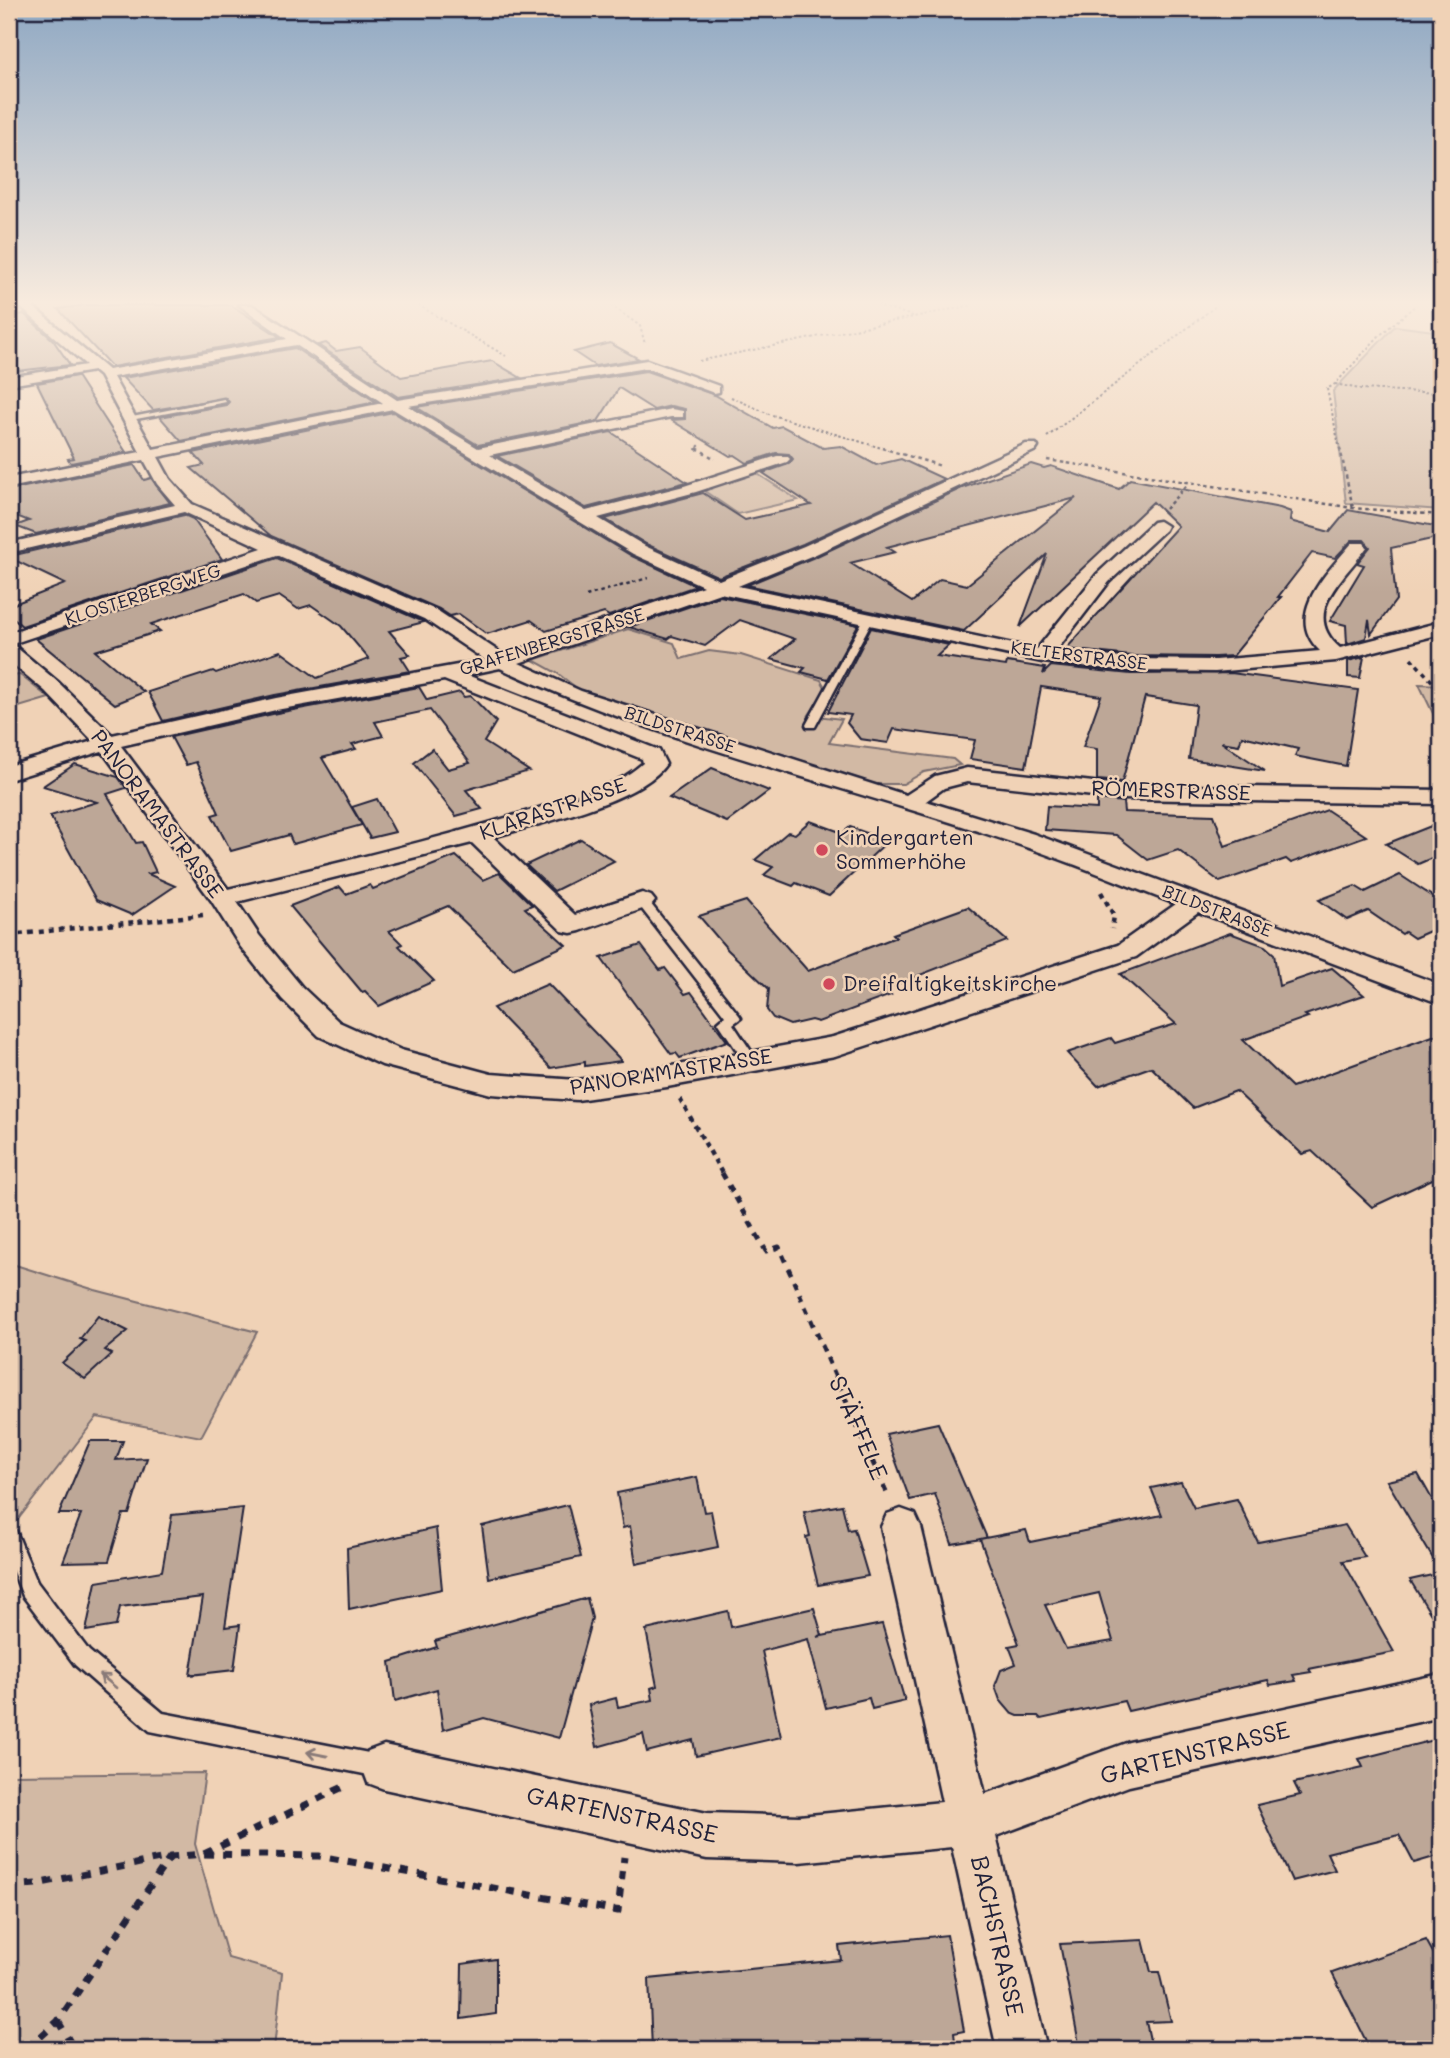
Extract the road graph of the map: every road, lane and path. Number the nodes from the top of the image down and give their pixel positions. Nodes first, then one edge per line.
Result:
1 (120, 401) edge
2 (224, 401) dead end
3 (391, 401) edge
4 (414, 401) edge
5 (740, 401) edge
6 (1097, 401) edge
7 (1329, 401) edge
8 (396, 404) junction
9 (678, 414) dead end
10 (131, 418) junction
11 (1024, 451) junction
12 (476, 453) junction
13 (149, 456) junction
14 (782, 459) dead end
15 (972, 475) junction
16 (9, 483) edge
17 (186, 507) junction
18 (1353, 508) junction
19 (1441, 515) edge
20 (584, 517) junction
21 (1159, 526) dead end
22 (1358, 547) dead end
23 (9, 548) edge
24 (277, 549) junction
25 (680, 569) junction
26 (719, 587) junction
27 (586, 596) dead end
28 (868, 619) junction
29 (1441, 628) edge
30 (9, 639) edge
31 (1396, 641) junction
32 (9, 651) edge
33 (1336, 654) junction
34 (1042, 656) junction
35 (502, 662) junction
36 (446, 674) junction
37 (1441, 691) edge
38 (811, 726) dead end
39 (107, 743) junction
40 (9, 772) edge
41 (1441, 797) edge
42 (910, 803) junction
43 (478, 836) junction
44 (642, 901) joint
45 (1196, 902) junction
46 (227, 905) junction
47 (9, 934) edge
48 (1441, 995) edge
49 (750, 1060) junction
50 (667, 1077) junction
51 (901, 1527) joint
52 (9, 1538) edge
53 (1441, 1696) edge
54 (384, 1767) junction
55 (628, 1821) junction
56 (971, 1822) junction
57 (204, 1854) junction
58 (170, 1857) junction
59 (9, 1886) edge
60 (58, 2021) junction
61 (27, 2049) edge
62 (74, 2049) edge
63 (1022, 2049) edge

1 - 10 street, BILDSTRASSE
2 - 10 lane
3 - 8 street, KELTERSTRASSE
4 - 8 street
5 - 15 path
6 - 11 path
7 - 18 path
8 - 12 street, KELTERSTRASSE
8 - 13 street
9 - 12 street
10 - 13 street, BILDSTRASSE
11 - 15 street, GRAFENBERGSTRASSE
11 - 18 path
12 - 20 street, KELTERSTRASSE
13 - 16 street
13 - 17 street, BILDSTRASSE
14 - 20 street
15 - 26 street, GRAFENBERGSTRASSE
17 - 23 street
17 - 24 street, BILDSTRASSE
18 - 19 path
20 - 25 street, KELTERSTRASSE
21 - 34 street
22 - 33 street
24 - 30 street, KLOSTERBERGWEG
24 - 35 street, BILDSTRASSE
25 - 26 street, KELTERSTRASSE
25 - 27 path
26 - 28 street, KELTERSTRASSE
26 - 35 street, GRAFENBERGSTRASSE
28 - 34 street, KELTERSTRASSE
28 - 38 lane
29 - 31 street, KELTERSTRASSE
31 - 33 street, KELTERSTRASSE
31 - 37 path
32 - 39 street, PANORAMASTRASSE
33 - 34 street, KELTERSTRASSE
35 - 36 street, GRAFENBERGSTRASSE
35 - 42 street, BILDSTRASSE
36 - 39 street, GRAFENBERGSTRASSE
36 - 43 street, KLARASTRASSE
39 - 40 street, GRAFENBERGSTRASSE
39 - 46 street, PANORAMASTRASSE
41 - 42 street, RÖMERSTRASSE
42 - 45 street, BILDSTRASSE
43 - 44 street
43 - 46 street, KLARASTRASSE
44 - 49 lane
45 - 48 street, BILDSTRASSE
45 - 49 street, PANORAMASTRASSE
46 - 47 path
46 - 50 street, PANORAMASTRASSE
49 - 50 street, PANORAMASTRASSE
50 - 51 path, STÄFFELE
51 - 56 street
54 -> 52 lane, GARTENSTRASSE
53 - 56 street, GARTENSTRASSE
54 - 55 street, GARTENSTRASSE
54 - 57 path
55 - 56 street, GARTENSTRASSE
55 - 57 path
56 - 63 street, BACHSTRASSE
57 - 58 path
58 - 59 path
58 - 60 path
60 - 61 path
60 - 62 path

